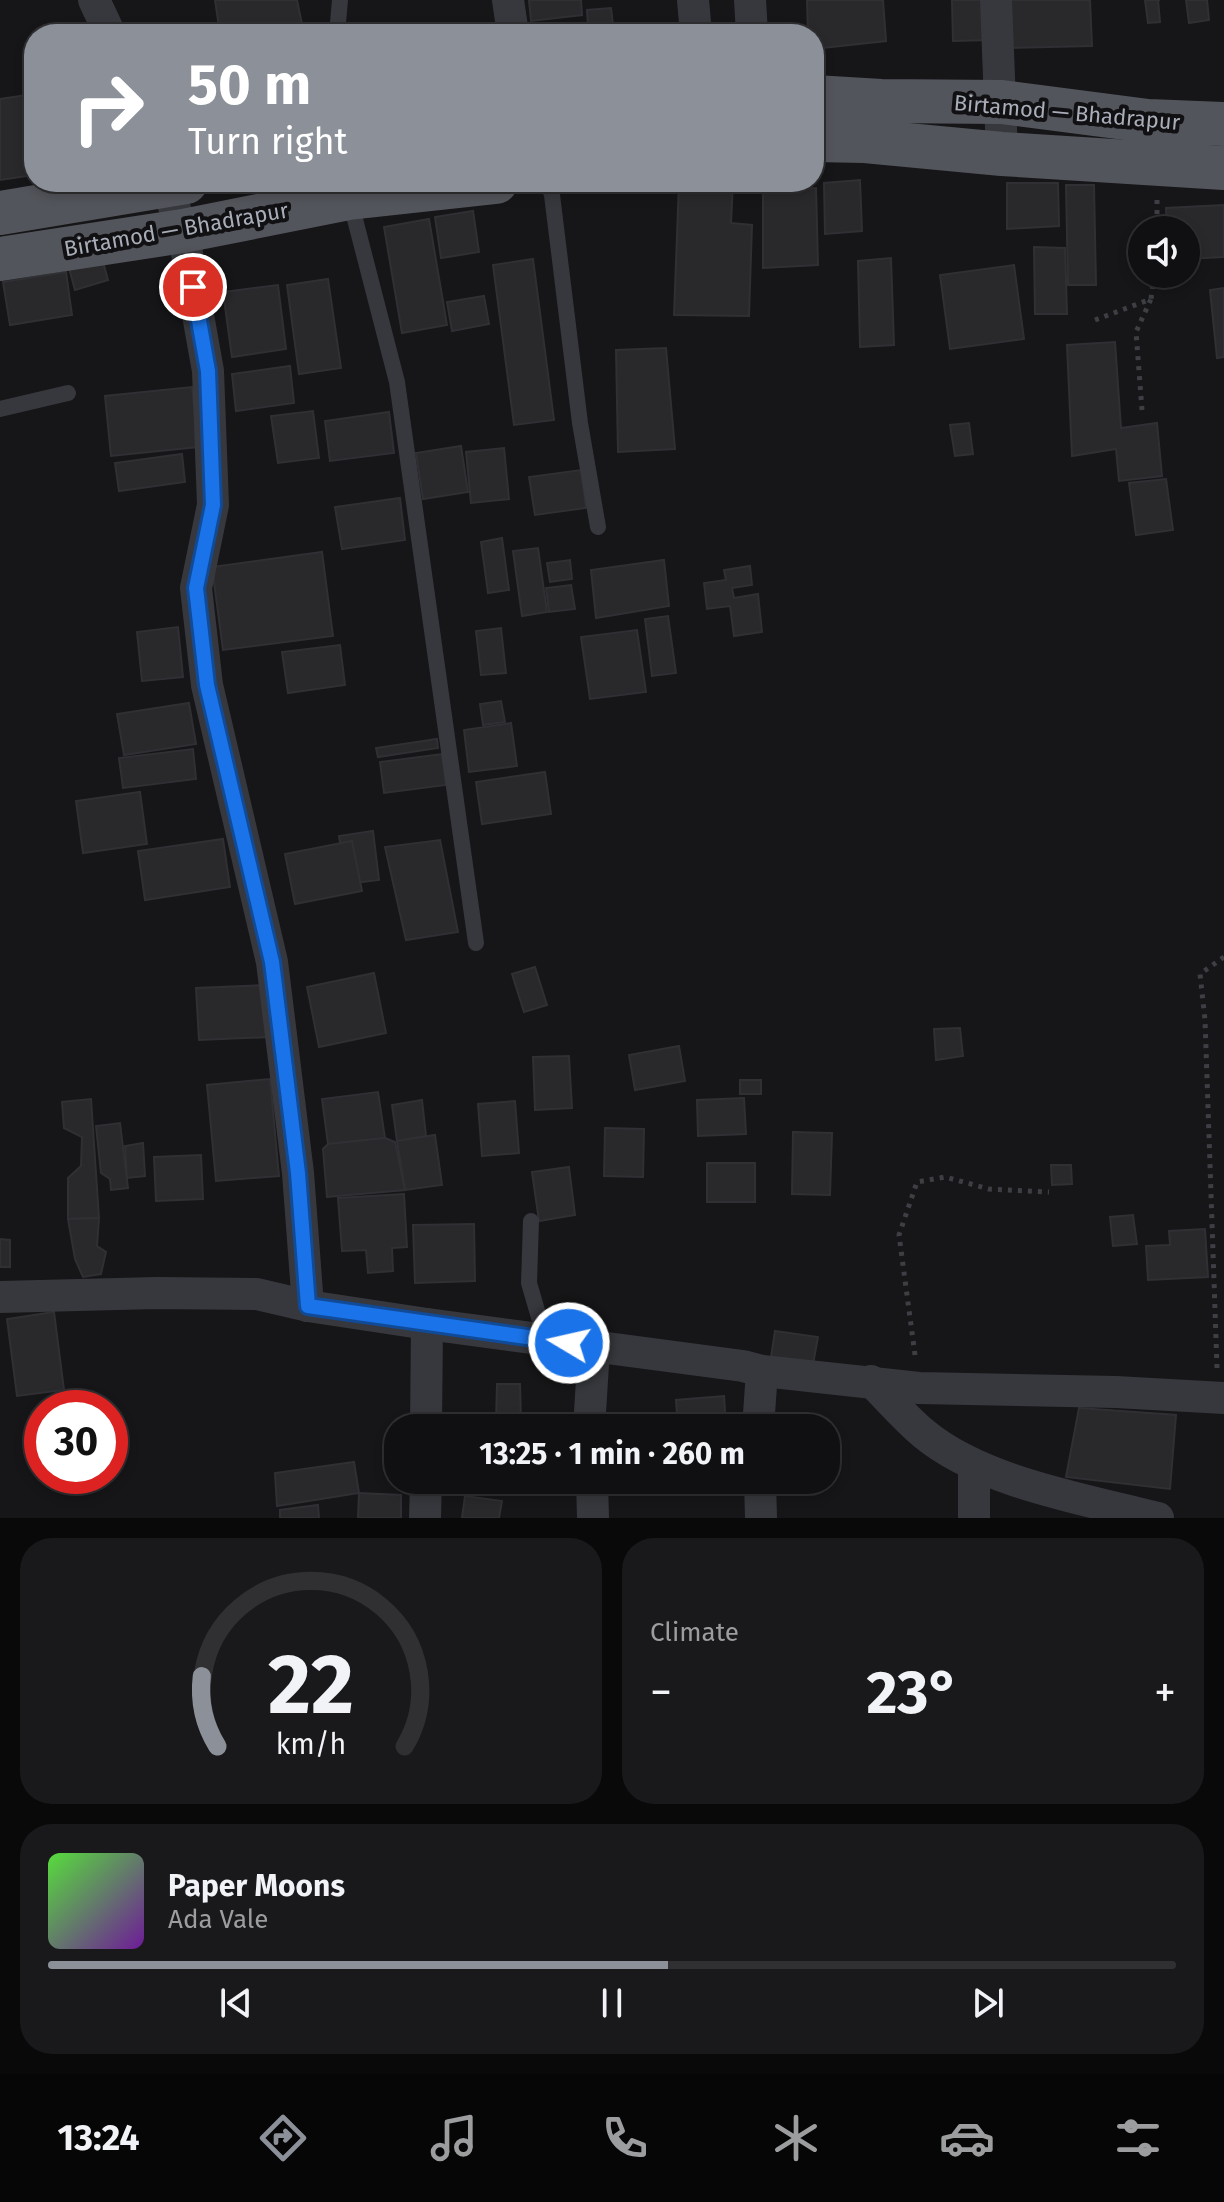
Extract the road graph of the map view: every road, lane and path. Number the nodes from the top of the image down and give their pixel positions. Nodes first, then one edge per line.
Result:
1 (94, 0) edge
2 (340, 0) edge
3 (508, 0) edge
4 (693, 0) edge
5 (750, 0) edge
6 (996, 0) edge
7 (105, 24) edge
8 (338, 24) edge
9 (512, 24) edge
10 (695, 24) edge
11 (751, 24) edge
12 (824, 98) edge
13 (1002, 102) junction
14 (1224, 124) edge
15 (824, 140) edge
16 (1002, 154) junction
17 (1224, 168) edge
18 (121, 192) edge
19 (175, 192) edge
20 (340, 192) edge
21 (349, 192) edge
22 (549, 192) edge
23 (0, 213) edge
24 (183, 231) junction
25 (0, 259) edge
26 (1152, 288) edge
27 (1151, 299) junction
28 (1095, 320) dead end
29 (68, 393) dead end
30 (0, 409) edge
31 (1142, 410) dead end
32 (598, 527) dead end
33 (476, 943) dead end
34 (1224, 957) edge
35 (1049, 1192) dead end
36 (531, 1221) dead end
37 (0, 1297) edge
38 (308, 1306) junction
39 (427, 1324) junction
40 (545, 1338) junction
41 (594, 1348) junction
42 (762, 1371) junction
43 (871, 1381) junction
44 (919, 1388) junction
45 (1221, 1397) edge
46 (426, 1414) edge
47 (590, 1414) edge
48 (759, 1414) edge
49 (974, 1465) junction
50 (426, 1494) edge
51 (592, 1494) edge
52 (760, 1494) edge
53 (425, 1518) edge
54 (593, 1518) edge
55 (761, 1518) edge
56 (974, 1518) edge
57 (1158, 1518) edge

1 - 7 street
2 - 8 lane
3 - 9 street
4 - 10 street
5 - 11 street
6 - 13 street
12 - 13 main road, Birtamod — Bhadrapur
13 - 14 main road, Birtamod — Bhadrapur
13 - 16 street
15 - 16 main road, Birtamod — Bhadrapur
16 - 17 main road, Birtamod — Bhadrapur
18 - 23 main road, Birtamod — Bhadrapur
19 - 24 street
20 - 24 main road, Birtamod — Bhadrapur
21 - 33 lane
22 - 32 lane
24 - 25 main road, Birtamod — Bhadrapur
24 - 38 street
26 - 27 path
27 - 28 path
27 - 31 path
29 - 30 lane
34 - 45 path
35 - 44 path
36 - 40 lane
37 - 38 street
38 - 39 street
39 - 40 street
39 - 46 street
40 - 41 street
41 - 42 street
41 - 47 street
42 - 43 street
42 - 48 street
43 - 44 street
43 - 49 street
44 - 45 street
49 - 56 street
49 - 57 street
50 - 53 street
51 - 54 street
52 - 55 street

